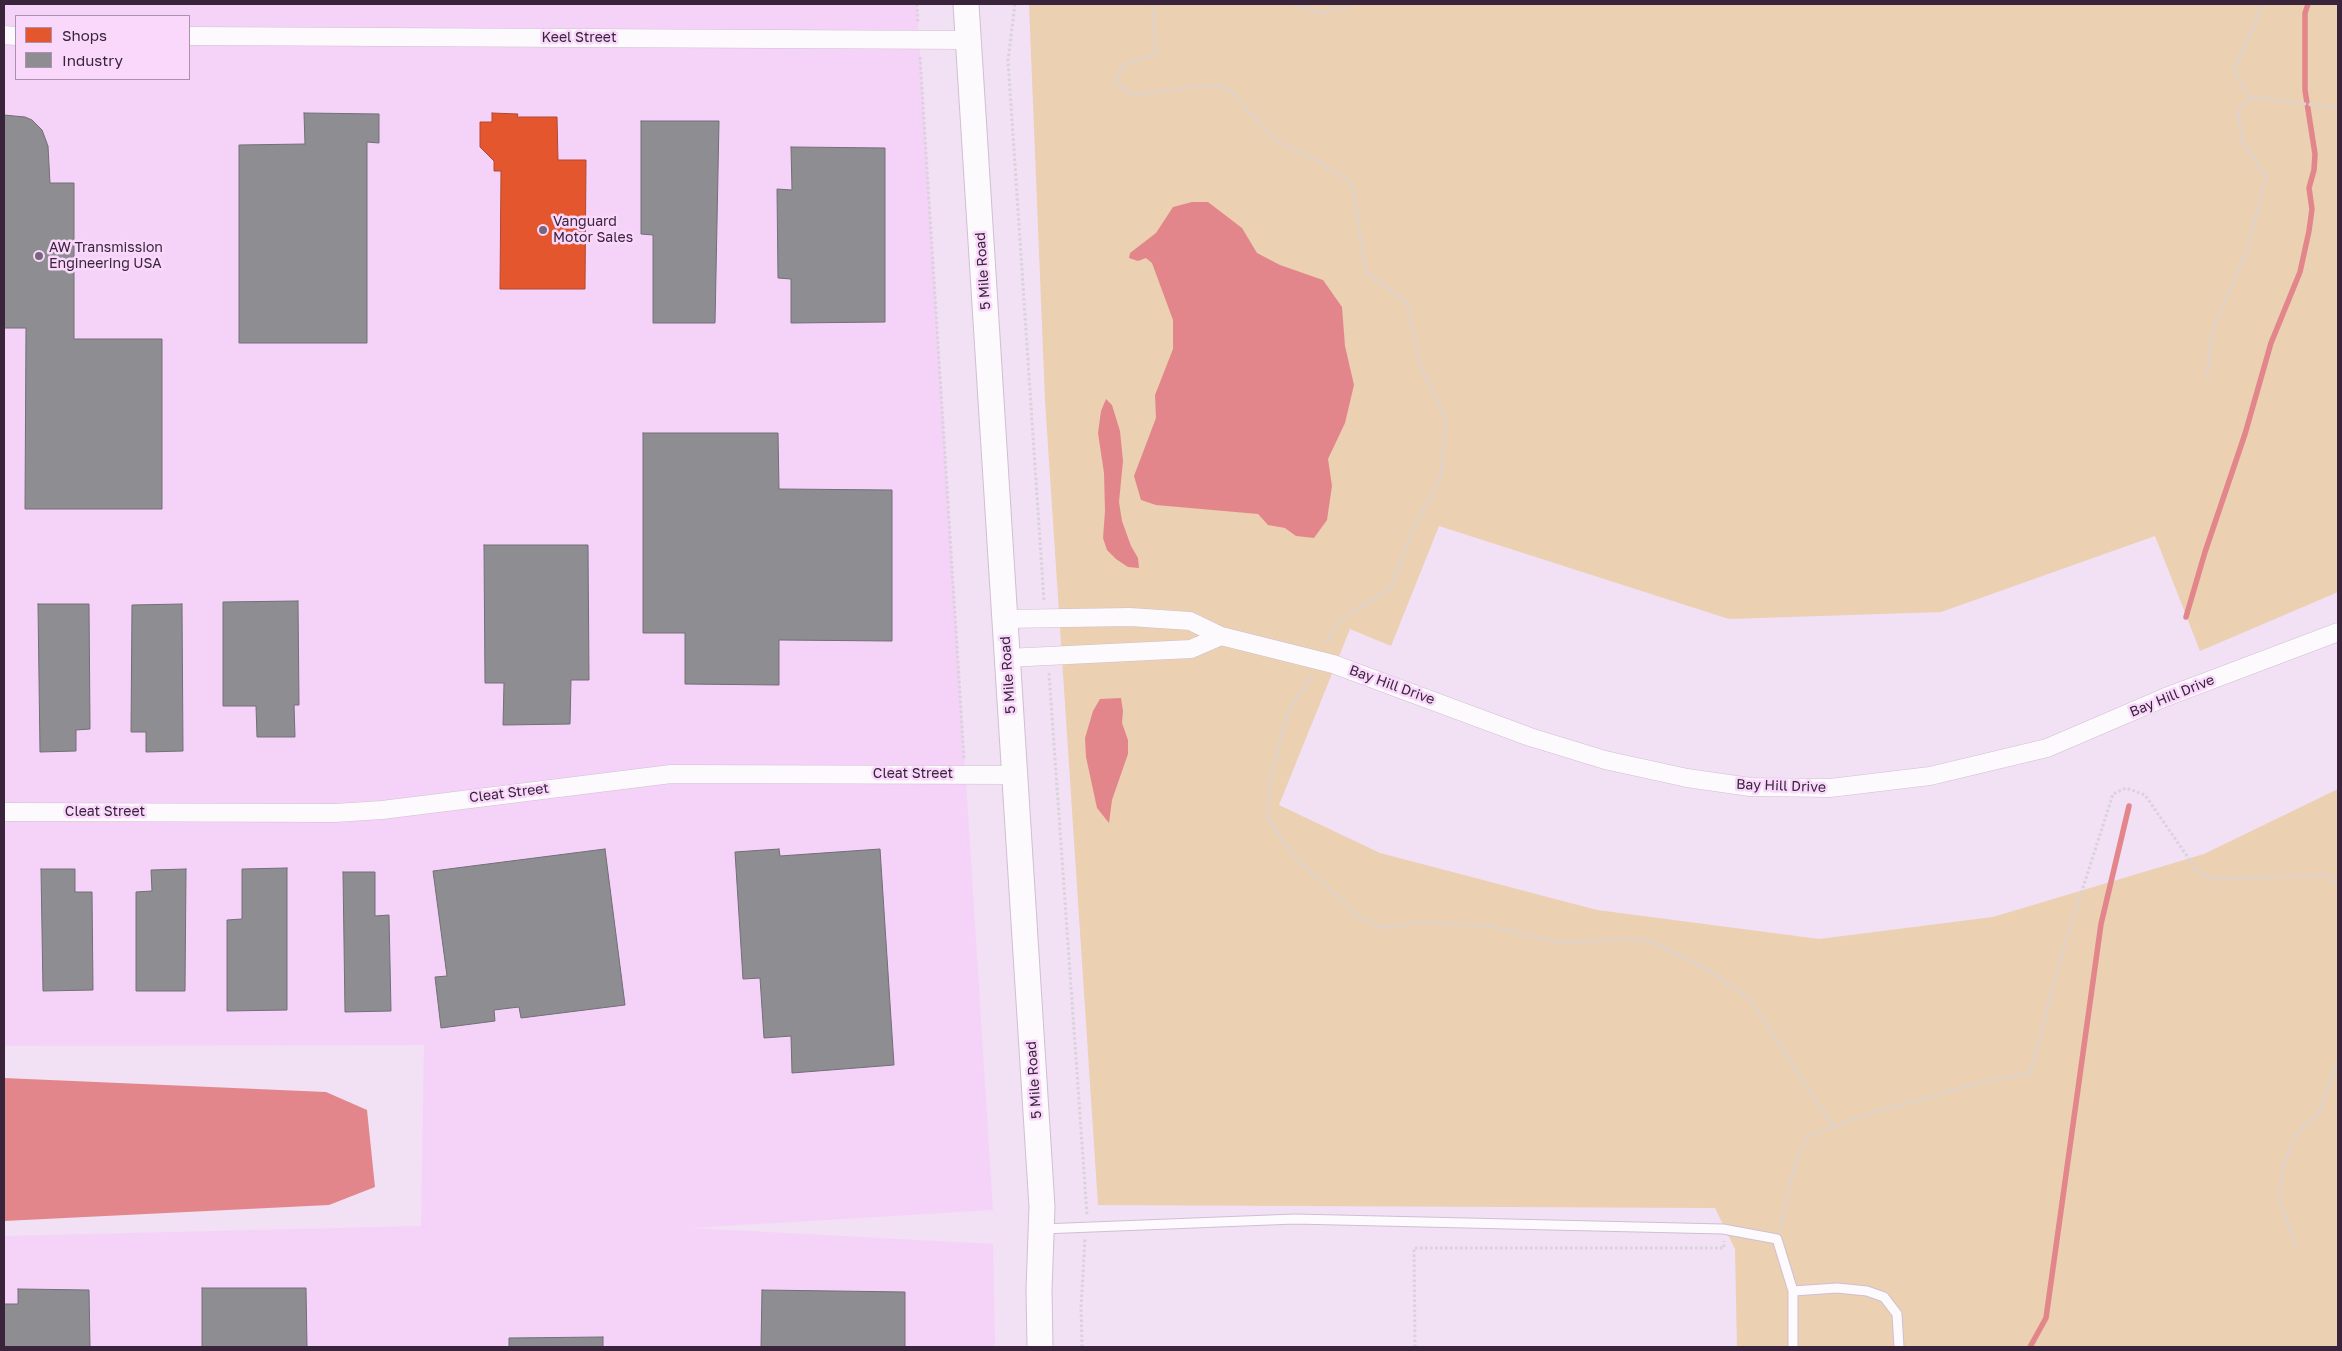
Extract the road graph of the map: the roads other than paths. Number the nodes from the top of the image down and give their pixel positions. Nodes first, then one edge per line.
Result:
1 (966, 4) edge
2 (190, 36) edge
3 (968, 40) junction
4 (1004, 619) junction
5 (2338, 632) edge
6 (1220, 636) junction
7 (1007, 658) junction
8 (1014, 775) junction
9 (4, 812) edge
10 (1041, 1229) junction
11 (1793, 1291) junction
12 (1040, 1347) edge
13 (1793, 1347) edge
14 (1899, 1347) edge

1 - 3 street, 5 Mile Road
2 - 3 street, Keel Street
3 - 4 street, 5 Mile Road
4 - 6 street, Bay Hill Drive
4 - 7 street, 5 Mile Road
5 - 6 street, Bay Hill Drive
6 - 7 street
7 - 8 street, 5 Mile Road
8 - 9 street, Cleat Street
8 - 10 street, 5 Mile Road
10 - 11 lane
10 - 12 street, 5 Mile Road
11 - 13 lane
11 - 14 lane

